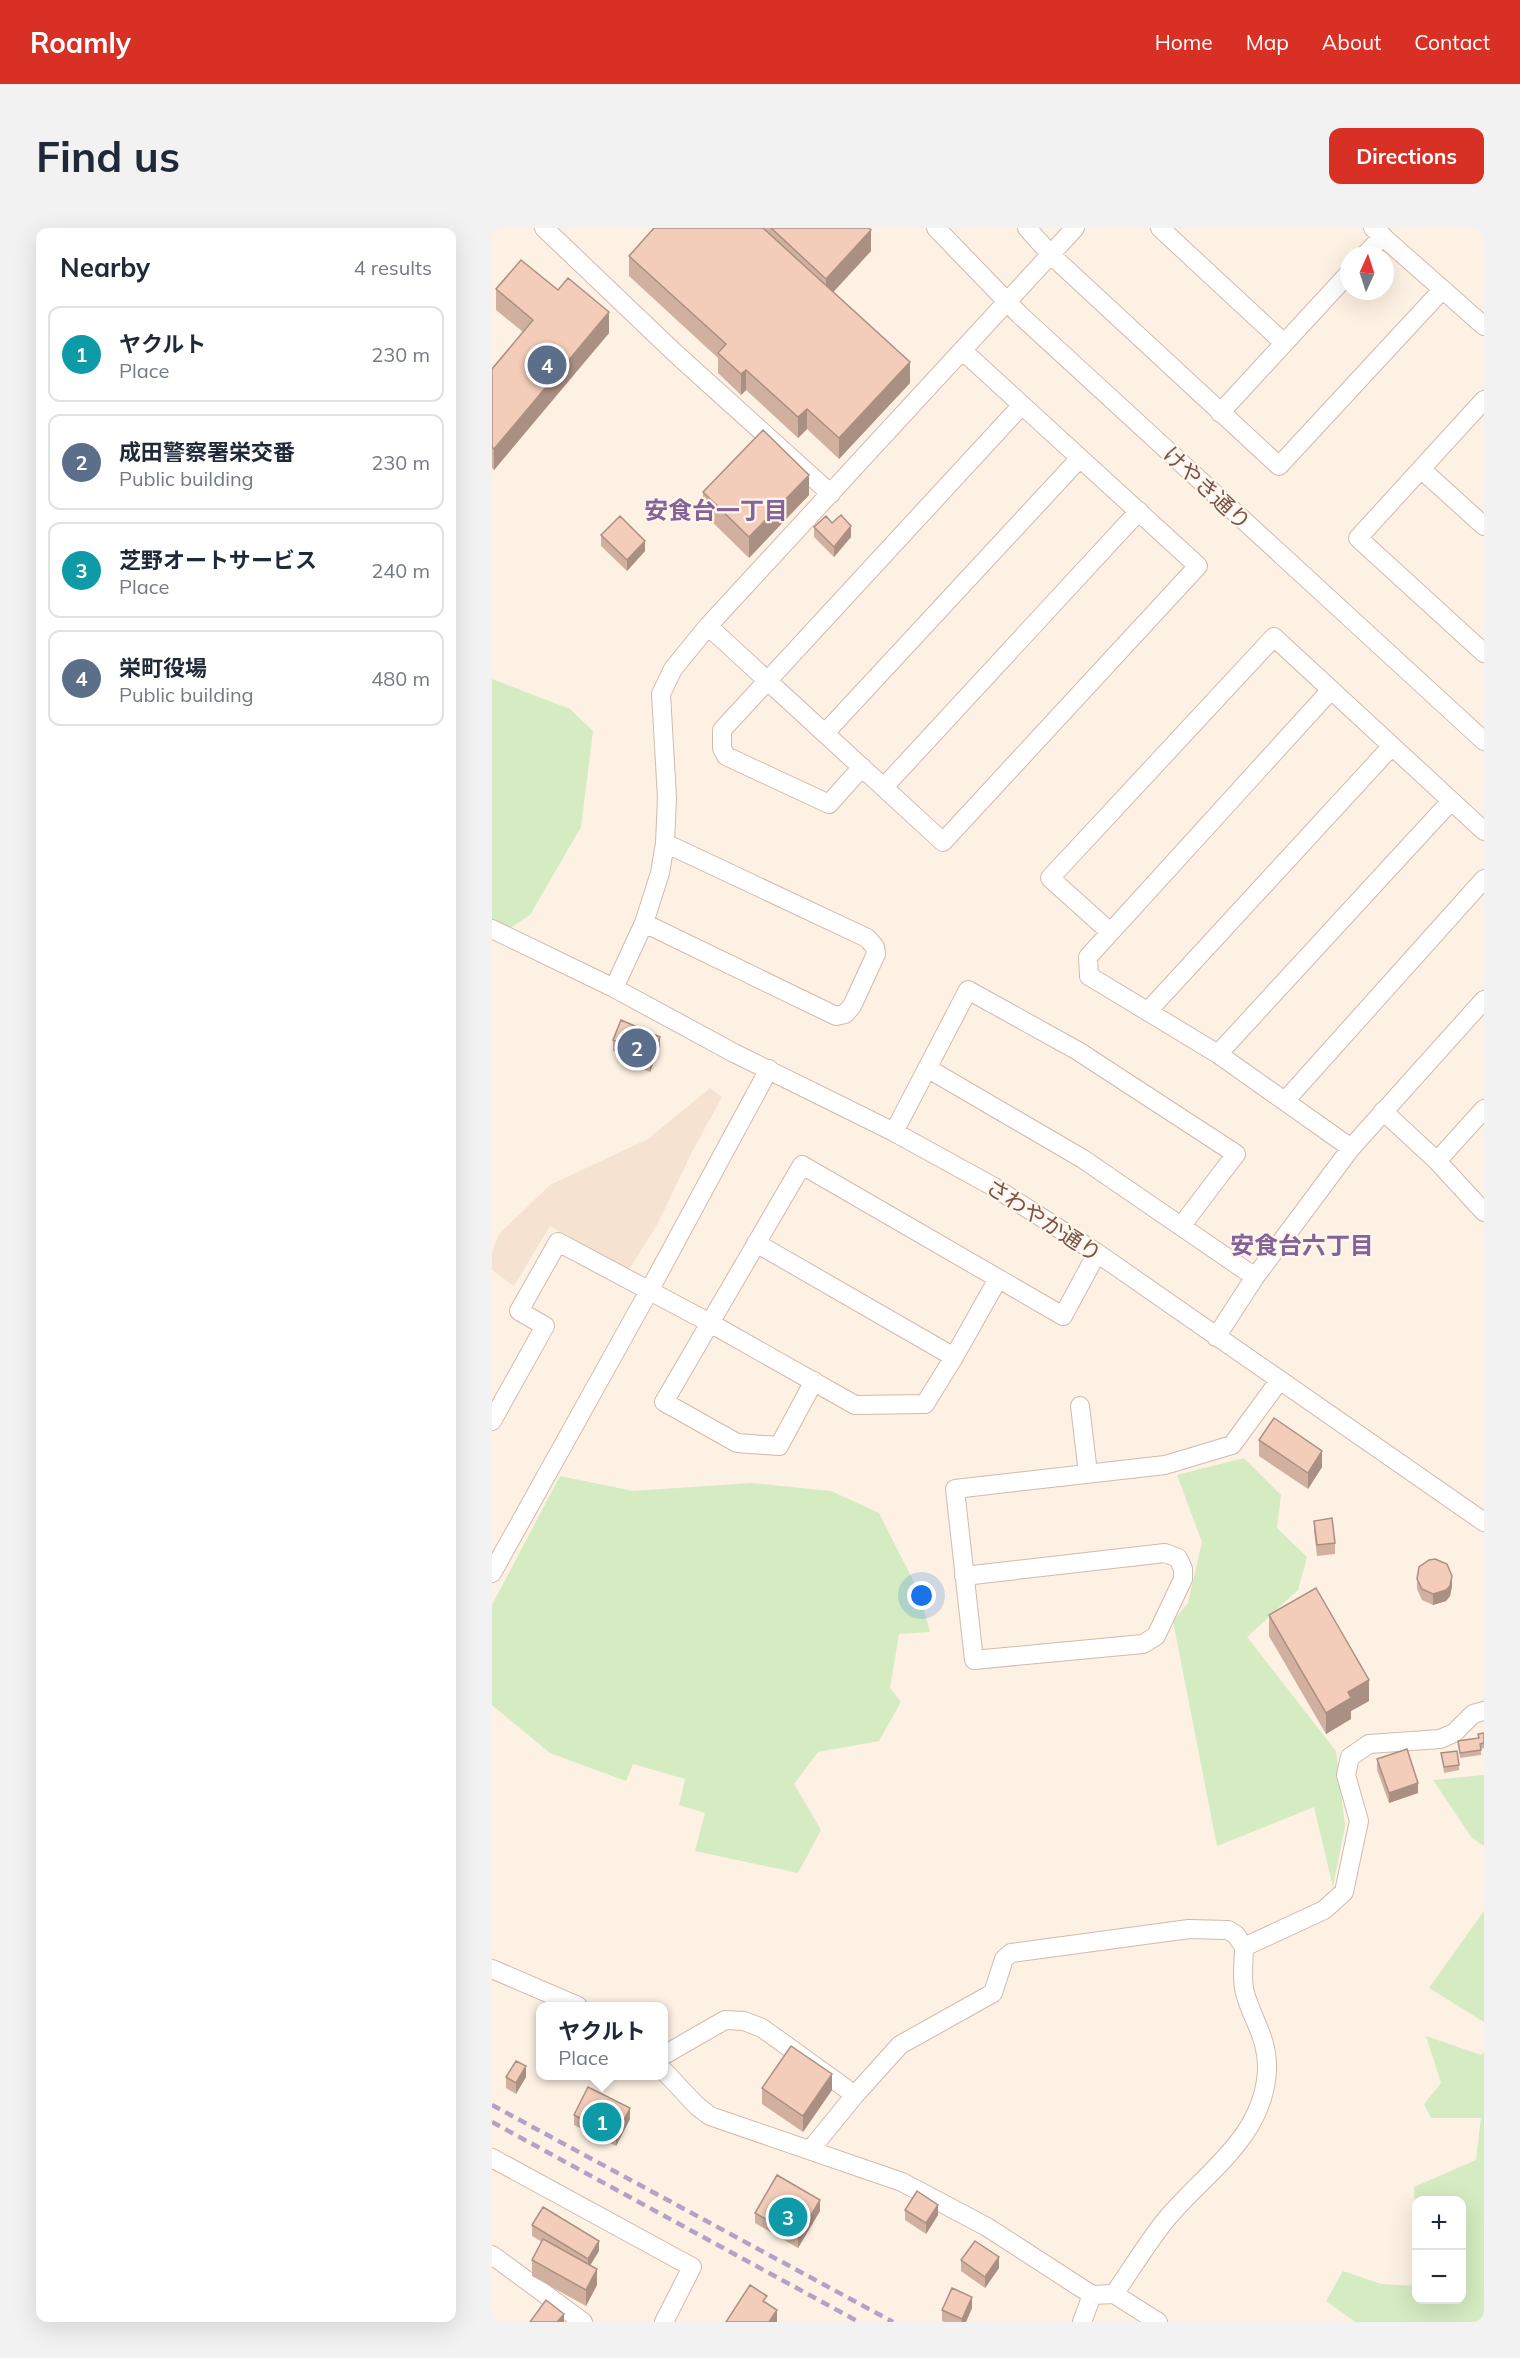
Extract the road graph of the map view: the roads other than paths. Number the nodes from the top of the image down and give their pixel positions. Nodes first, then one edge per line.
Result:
1 (544, 228) edge
2 (936, 228) edge
3 (1027, 228) edge
4 (1075, 228) edge
5 (1160, 228) edge
6 (1378, 232) edge
7 (1370, 246) edge
8 (1051, 255) junction
9 (1340, 283) edge
10 (1442, 290) junction
11 (1007, 303) junction
12 (1484, 326) edge
13 (1284, 344) junction
14 (963, 351) junction
15 (1484, 400) edge
16 (1022, 405) junction
17 (1220, 413) junction
18 (1080, 458) junction
19 (1421, 469) junction
20 (831, 494) junction
21 (1139, 512) junction
22 (1484, 526) edge
23 (708, 626) junction
24 (1484, 653) edge
25 (767, 680) junction
26 (1330, 691) junction
27 (825, 734) junction
28 (1484, 741) edge
29 (1391, 747) junction
30 (862, 767) junction
31 (884, 787) junction
32 (1451, 801) junction
33 (1484, 831) edge
34 (665, 843) junction
35 (1484, 879) edge
36 (644, 923) junction
37 (492, 929) edge
38 (1110, 932) junction
39 (614, 988) junction
40 (1484, 1000) edge
41 (1148, 1011) junction
42 (1218, 1054) junction
43 (927, 1068) junction
44 (769, 1069) junction
45 (1284, 1101) junction
46 (1484, 1109) edge
47 (1383, 1111) junction
48 (894, 1132) junction
49 (1352, 1148) junction
50 (1437, 1161) junction
51 (1484, 1212) edge
52 (1182, 1225) junction
53 (756, 1243) junction
54 (1097, 1254) junction
55 (1255, 1277) junction
56 (998, 1279) junction
57 (649, 1291) junction
58 (710, 1323) junction
59 (1216, 1337) junction
60 (954, 1357) junction
61 (814, 1381) junction
62 (1278, 1381) junction
63 (1080, 1406) dead end
64 (492, 1421) edge
65 (1088, 1473) junction
66 (1484, 1522) edge
67 (492, 1573) edge
68 (964, 1576) junction
69 (1484, 1711) edge
70 (1244, 1947) junction
71 (492, 1969) edge
72 (567, 2002) edge
73 (668, 2052) edge
74 (668, 2076) edge
75 (855, 2095) junction
76 (811, 2149) junction
77 (492, 2158) edge
78 (492, 2255) edge
79 (1114, 2294) junction
80 (1092, 2295) junction
81 (583, 2322) edge
82 (664, 2322) edge
83 (1082, 2322) edge
84 (1158, 2322) edge

1 - 20 street
2 - 11 street, けやき通り
3 - 8 street
4 - 8 street
5 - 13 street
6 - 7 street
6 - 10 street
8 - 11 street
8 - 17 street
9 - 13 street
10 - 12 street
10 - 17 street
11 - 14 street
11 - 28 street, けやき通り
13 - 17 street
14 - 16 street
14 - 20 street
15 - 19 street
16 - 18 street
16 - 25 street
18 - 21 street
18 - 27 street
19 - 22 street
19 - 24 street
20 - 23 street
21 - 31 street
21 - 31 street
23 - 25 street
23 - 34 street
25 - 27 street
25 - 30 street
26 - 29 street
26 - 38 street
26 - 38 street
27 - 30 street
29 - 32 street
29 - 41 street
30 - 31 street
32 - 33 street
32 - 42 street
34 - 36 street
34 - 36 street
35 - 45 street
36 - 39 street
37 - 39 street, さわやか通り
38 - 41 street
39 - 44 street, さわやか通り
40 - 47 street
41 - 42 street
42 - 45 street
43 - 48 street
43 - 52 street
43 - 52 street
44 - 48 street, さわやか通り
44 - 57 street
45 - 49 street
46 - 50 street
47 - 49 street
47 - 50 street
48 - 54 street, さわやか通り
49 - 55 street
50 - 51 street
52 - 55 street
53 - 56 street
53 - 58 street
53 - 60 street
54 - 56 street
54 - 59 street, さわやか通り
55 - 59 street
56 - 60 street
57 - 58 street
57 - 64 street
57 - 67 street
58 - 61 street
58 - 61 street
59 - 62 street, さわやか通り
60 - 61 street
62 - 65 street
62 - 66 street, さわやか通り
63 - 65 street
65 - 68 street
68 - 68 street
69 - 70 street
70 - 75 street
70 - 79 street
71 - 72 street
73 - 75 street
74 - 76 street
75 - 76 street
76 - 80 street
77 - 82 street
78 - 81 street
79 - 80 street
79 - 84 street
80 - 83 street

